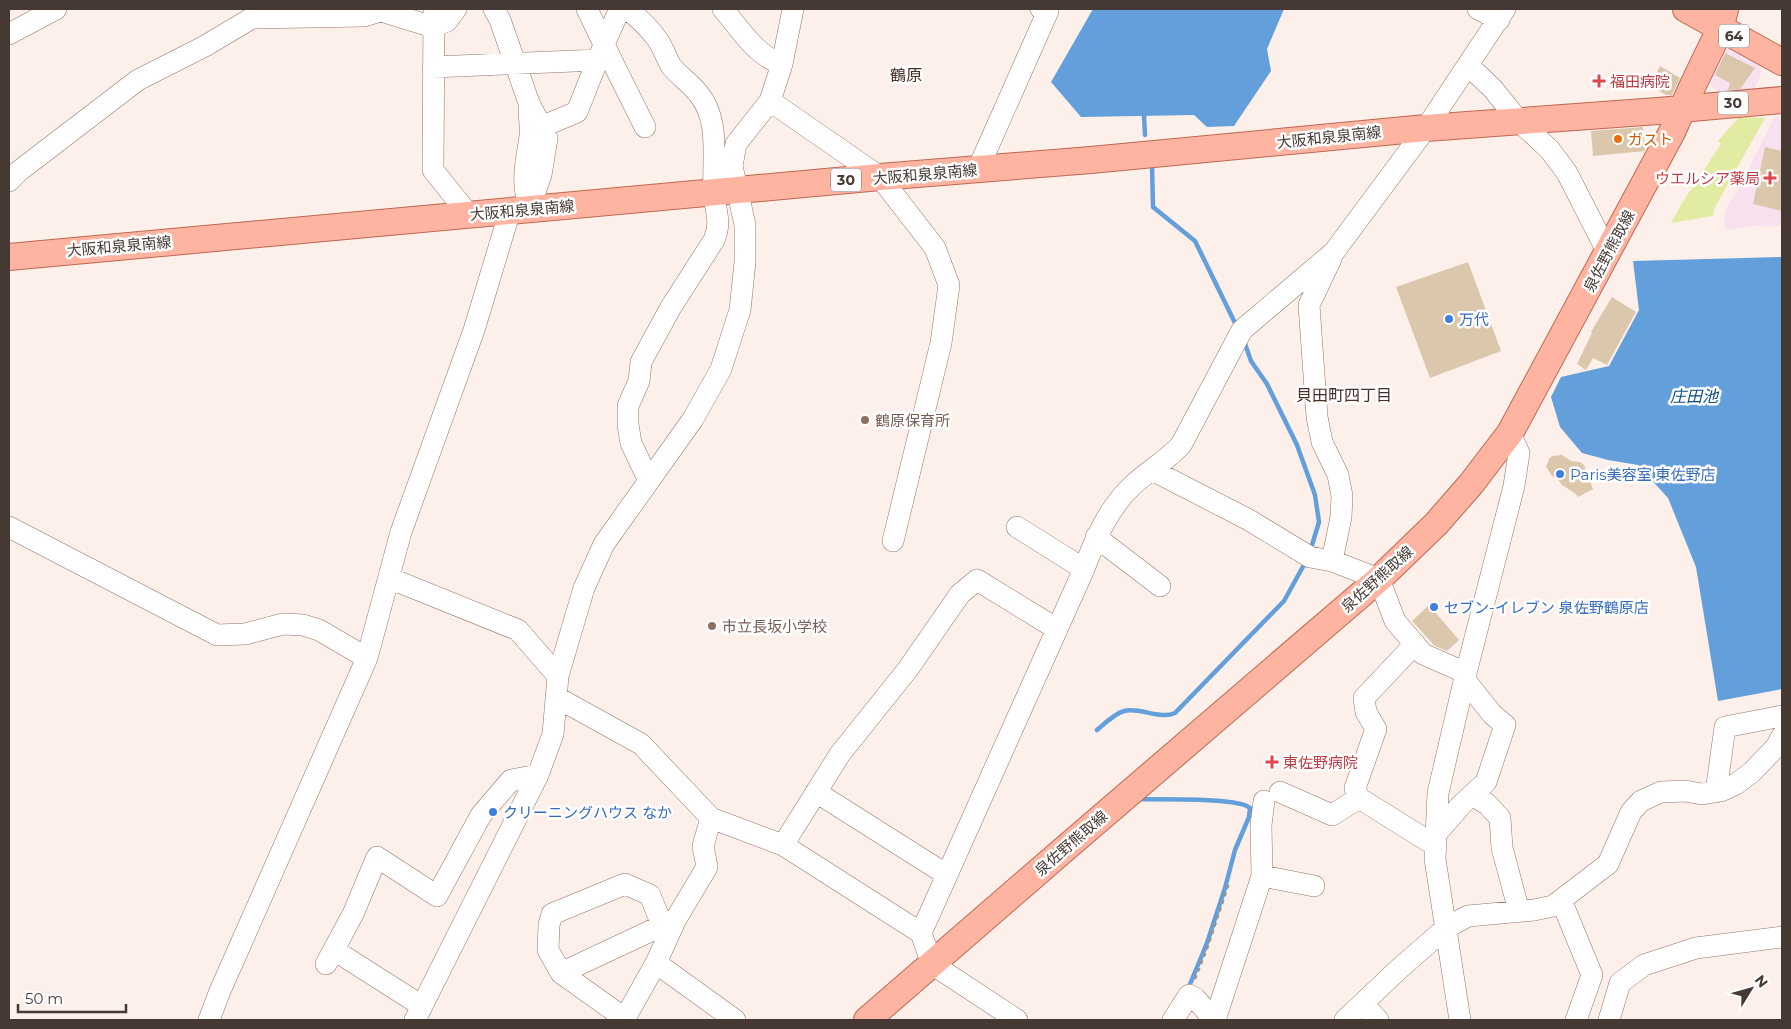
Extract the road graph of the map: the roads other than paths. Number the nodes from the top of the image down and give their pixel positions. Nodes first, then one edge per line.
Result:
1 (456, 9) edge
2 (494, 9) edge
3 (587, 9) edge
4 (620, 9) edge
5 (628, 9) edge
6 (724, 9) edge
7 (793, 9) edge
8 (1041, 9) edge
9 (1478, 9) edge
10 (1686, 9) edge
11 (43, 11) edge
12 (1502, 14) edge
13 (433, 18) edge
14 (1723, 19) edge
15 (9, 34) edge
16 (601, 51) junction
17 (1782, 62) edge
18 (515, 64) junction
19 (782, 64) junction
20 (1468, 65) junction
21 (433, 67) junction
22 (1782, 100) edge
23 (770, 101) junction
24 (528, 103) junction
25 (1684, 108) junction
26 (1518, 120) junction
27 (541, 127) junction
28 (645, 127) dead end
29 (1426, 128) junction
30 (978, 169) junction
31 (880, 177) junction
32 (9, 181) edge
33 (726, 192) junction
34 (520, 210) junction
35 (469, 215) junction
36 (1334, 252) junction
37 (1608, 253) junction
38 (9, 257) edge
39 (1510, 433) junction
40 (1152, 470) junction
41 (649, 481) junction
42 (9, 526) edge
43 (1017, 527) dead end
44 (1096, 537) junction
45 (894, 541) dead end
46 (1332, 561) junction
47 (1084, 569) junction
48 (389, 578) junction
49 (1379, 579) junction
50 (1160, 586) dead end
51 (1057, 629) junction
52 (1415, 644) junction
53 (367, 658) junction
54 (1466, 677) junction
55 (557, 687) junction
56 (1782, 716) edge
57 (1782, 736) edge
58 (538, 775) junction
59 (816, 792) junction
60 (1716, 792) junction
61 (1472, 795) junction
62 (1359, 798) junction
63 (711, 818) junction
64 (1436, 840) junction
65 (783, 845) junction
66 (947, 875) junction
67 (1262, 876) junction
68 (1314, 886) dead end
69 (1561, 900) junction
70 (1519, 911) junction
71 (669, 922) junction
72 (1446, 928) junction
73 (921, 933) junction
74 (1782, 937) edge
75 (656, 963) junction
76 (932, 964) junction
77 (561, 973) junction
78 (1592, 975) junction
79 (1627, 978) junction
80 (1363, 1004) junction
81 (419, 1013) edge
82 (209, 1020) edge
83 (625, 1020) edge
84 (734, 1020) edge
85 (868, 1020) edge
86 (1017, 1020) edge
87 (1173, 1020) edge
88 (1214, 1020) edge
89 (1345, 1020) edge
90 (1378, 1020) edge
91 (1460, 1020) edge
92 (1576, 1020) edge
93 (1609, 1020) edge

1 - 13 street
2 - 18 street
3 - 16 street
4 - 16 street
5 - 33 street
6 - 19 street
7 - 19 street
8 - 30 street
9 - 12 street
10 - 14 main road, 64
11 - 15 street
12 - 20 street
13 - 21 street
13 - 32 street
14 - 17 main road, 64
14 - 25 main road, 泉佐野熊取線
16 - 18 street
16 - 27 street
16 - 28 street
18 - 21 street
18 - 24 street
19 - 23 street
20 - 26 street
20 - 29 street
21 - 35 street
22 - 25 main road, 大阪和泉泉南線 / 30
23 - 31 street
23 - 33 street
24 - 27 street
24 - 34 street
25 - 26 main road, 大阪和泉泉南線 / 30
25 - 37 main road, 泉佐野熊取線
26 - 29 main road, 大阪和泉泉南線 / 30
26 - 37 street
27 - 34 street
29 - 30 main road, 大阪和泉泉南線 / 30
29 - 36 street
30 - 31 main road, 大阪和泉泉南線 / 30
31 - 33 main road, 大阪和泉泉南線 / 30
31 - 45 street
33 - 34 main road, 大阪和泉泉南線 / 30
33 - 41 street
33 - 41 street
34 - 35 main road, 大阪和泉泉南線 / 30
34 - 48 street
35 - 38 main road, 大阪和泉泉南線 / 30
36 - 40 street
36 - 46 street
37 - 39 main road, 泉佐野熊取線
39 - 49 main road, 泉佐野熊取線
39 - 54 street
40 - 44 street
40 - 46 street
41 - 55 street
42 - 53 street
43 - 47 street
44 - 47 street
44 - 50 street
46 - 49 street
47 - 51 street
48 - 53 street
48 - 55 street
49 - 52 street
49 - 76 main road, 泉佐野熊取線
51 - 59 street
51 - 66 street
52 - 54 street
52 - 62 street
53 - 82 street
54 - 61 street
54 - 64 street
55 - 58 street
55 - 63 street
56 - 60 street
57 - 60 street
58 - 81 street
58 - 81 street
59 - 65 street
59 - 66 street
60 - 69 street
61 - 64 street
61 - 70 street
62 - 64 street
62 - 67 street
63 - 65 street
63 - 71 street
64 - 72 street
65 - 73 street
66 - 73 street
67 - 68 street
67 - 88 street
69 - 70 street
69 - 78 street
70 - 72 street
71 - 75 street
71 - 77 street
71 - 77 street
72 - 80 street
72 - 91 street
73 - 76 street
74 - 79 street
75 - 83 street
75 - 84 street
76 - 85 main road, 泉佐野熊取線
76 - 86 street
77 - 83 street
78 - 79 street
78 - 92 street
79 - 93 street
80 - 89 street
80 - 90 street
87 - 88 street

